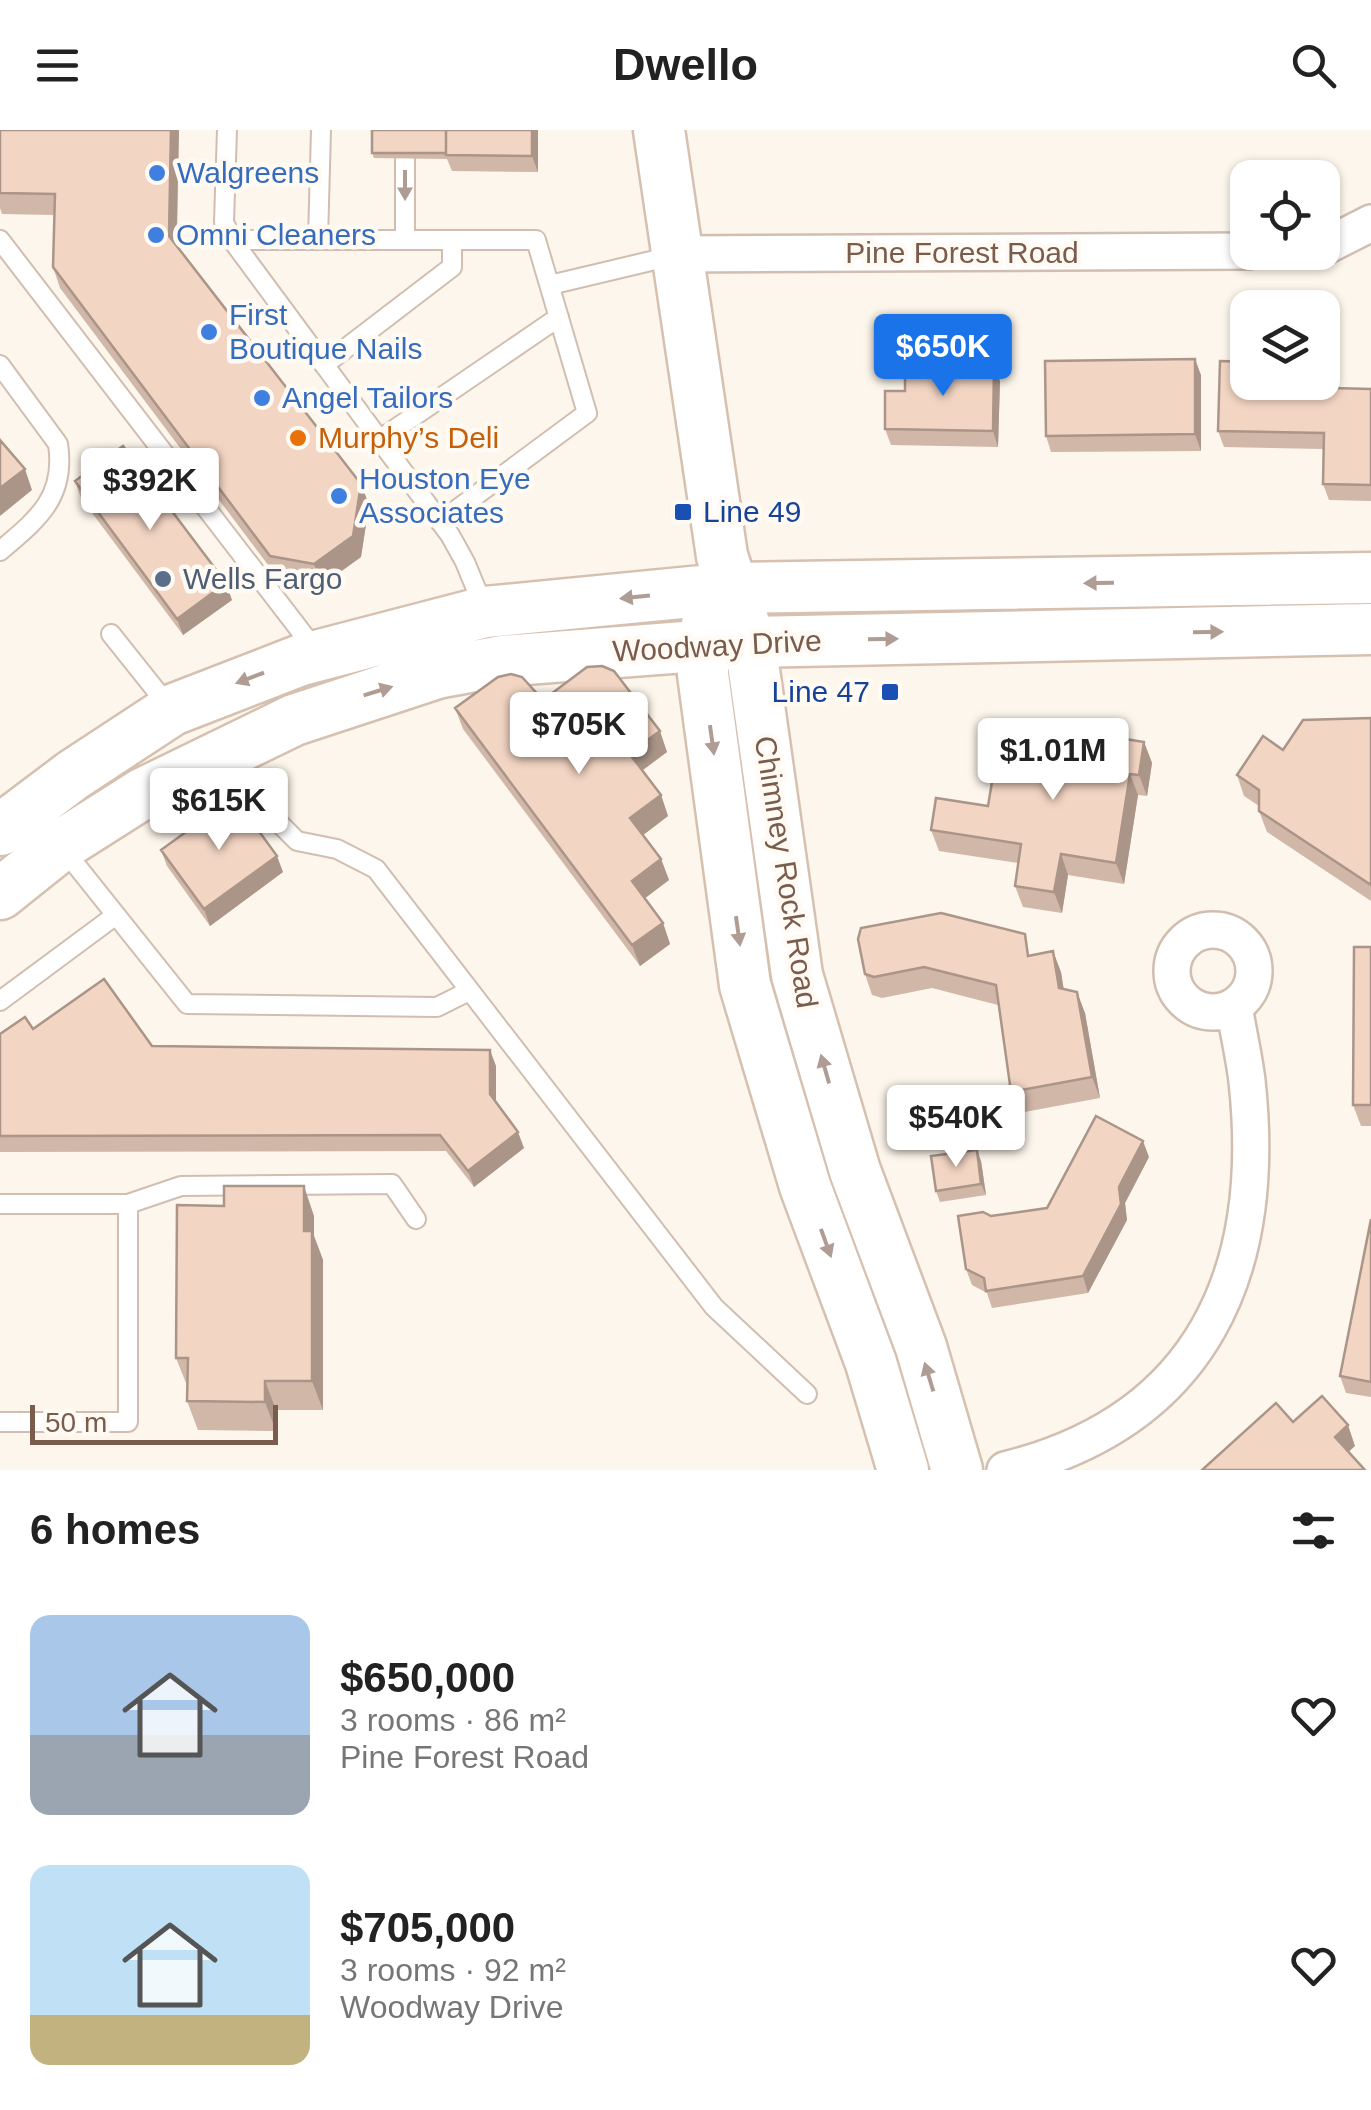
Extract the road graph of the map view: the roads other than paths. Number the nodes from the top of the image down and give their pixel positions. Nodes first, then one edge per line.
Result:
1 (227, 130) edge
2 (321, 130) edge
3 (405, 130) edge
4 (659, 130) edge
5 (1371, 222) edge
6 (1340, 238) edge
7 (0, 240) edge
8 (232, 240) junction
9 (318, 240) junction
10 (405, 240) junction
11 (452, 240) junction
12 (1230, 251) edge
13 (677, 254) junction
14 (550, 285) junction
15 (559, 317) junction
16 (324, 365) junction
17 (4, 377) edge
18 (379, 440) junction
19 (440, 522) junction
20 (0, 550) edge
21 (723, 578) junction
22 (1371, 578) edge
23 (1305, 579) junction
24 (485, 612) junction
25 (1371, 629) edge
26 (1306, 630) junction
27 (111, 634) dead end
28 (726, 644) junction
29 (320, 655) junction
30 (172, 710) junction
31 (223, 754) junction
32 (0, 830) edge
33 (60, 846) junction
34 (0, 894) edge
35 (116, 915) junction
36 (469, 991) junction
37 (0, 1001) edge
38 (1234, 1006) dead end
39 (0, 1204) edge
40 (128, 1204) junction
41 (416, 1219) dead end
42 (807, 1394) dead end
43 (0, 1422) edge
44 (903, 1470) edge
45 (957, 1470) edge
46 (1005, 1470) edge

1 - 8 lane
2 - 9 lane
3 -> 10 lane
4 - 13 main road, Chimney Rock Road
5 - 6 street
7 - 29 lane
8 - 9 lane
8 - 16 lane
9 - 10 lane
10 - 11 lane
11 - 14 lane
11 - 16 lane
12 - 13 street, Pine Forest Road
13 - 14 lane
13 - 21 main road, Chimney Rock Road
14 - 15 lane
15 - 18 lane
15 - 19 lane
16 - 18 lane
17 - 20 lane
18 - 19 lane
19 - 24 lane
23 -> 21 main road, Woodway Drive
21 -> 24 main road, Woodway Drive
21 - 28 main road, Chimney Rock Road
22 - 23 main road, Woodway Drive
23 - 26 main road
24 - 29 main road, Woodway Drive
25 - 26 main road, Woodway Drive
28 -> 26 main road, Woodway Drive
27 - 30 lane
31 -> 28 main road, Woodway Drive
28 -> 44 main road, Chimney Rock Road
45 -> 28 main road, Chimney Rock Road
29 -> 30 main road, Woodway Drive
30 - 31 main road
30 - 32 main road, Woodway Drive
31 - 33 main road, Woodway Drive
31 - 36 lane
33 - 34 main road, Woodway Drive
33 - 35 lane
35 - 36 lane
35 - 37 lane
36 - 42 lane
38 - 46 street
39 - 40 lane
40 - 41 lane
40 - 43 lane

